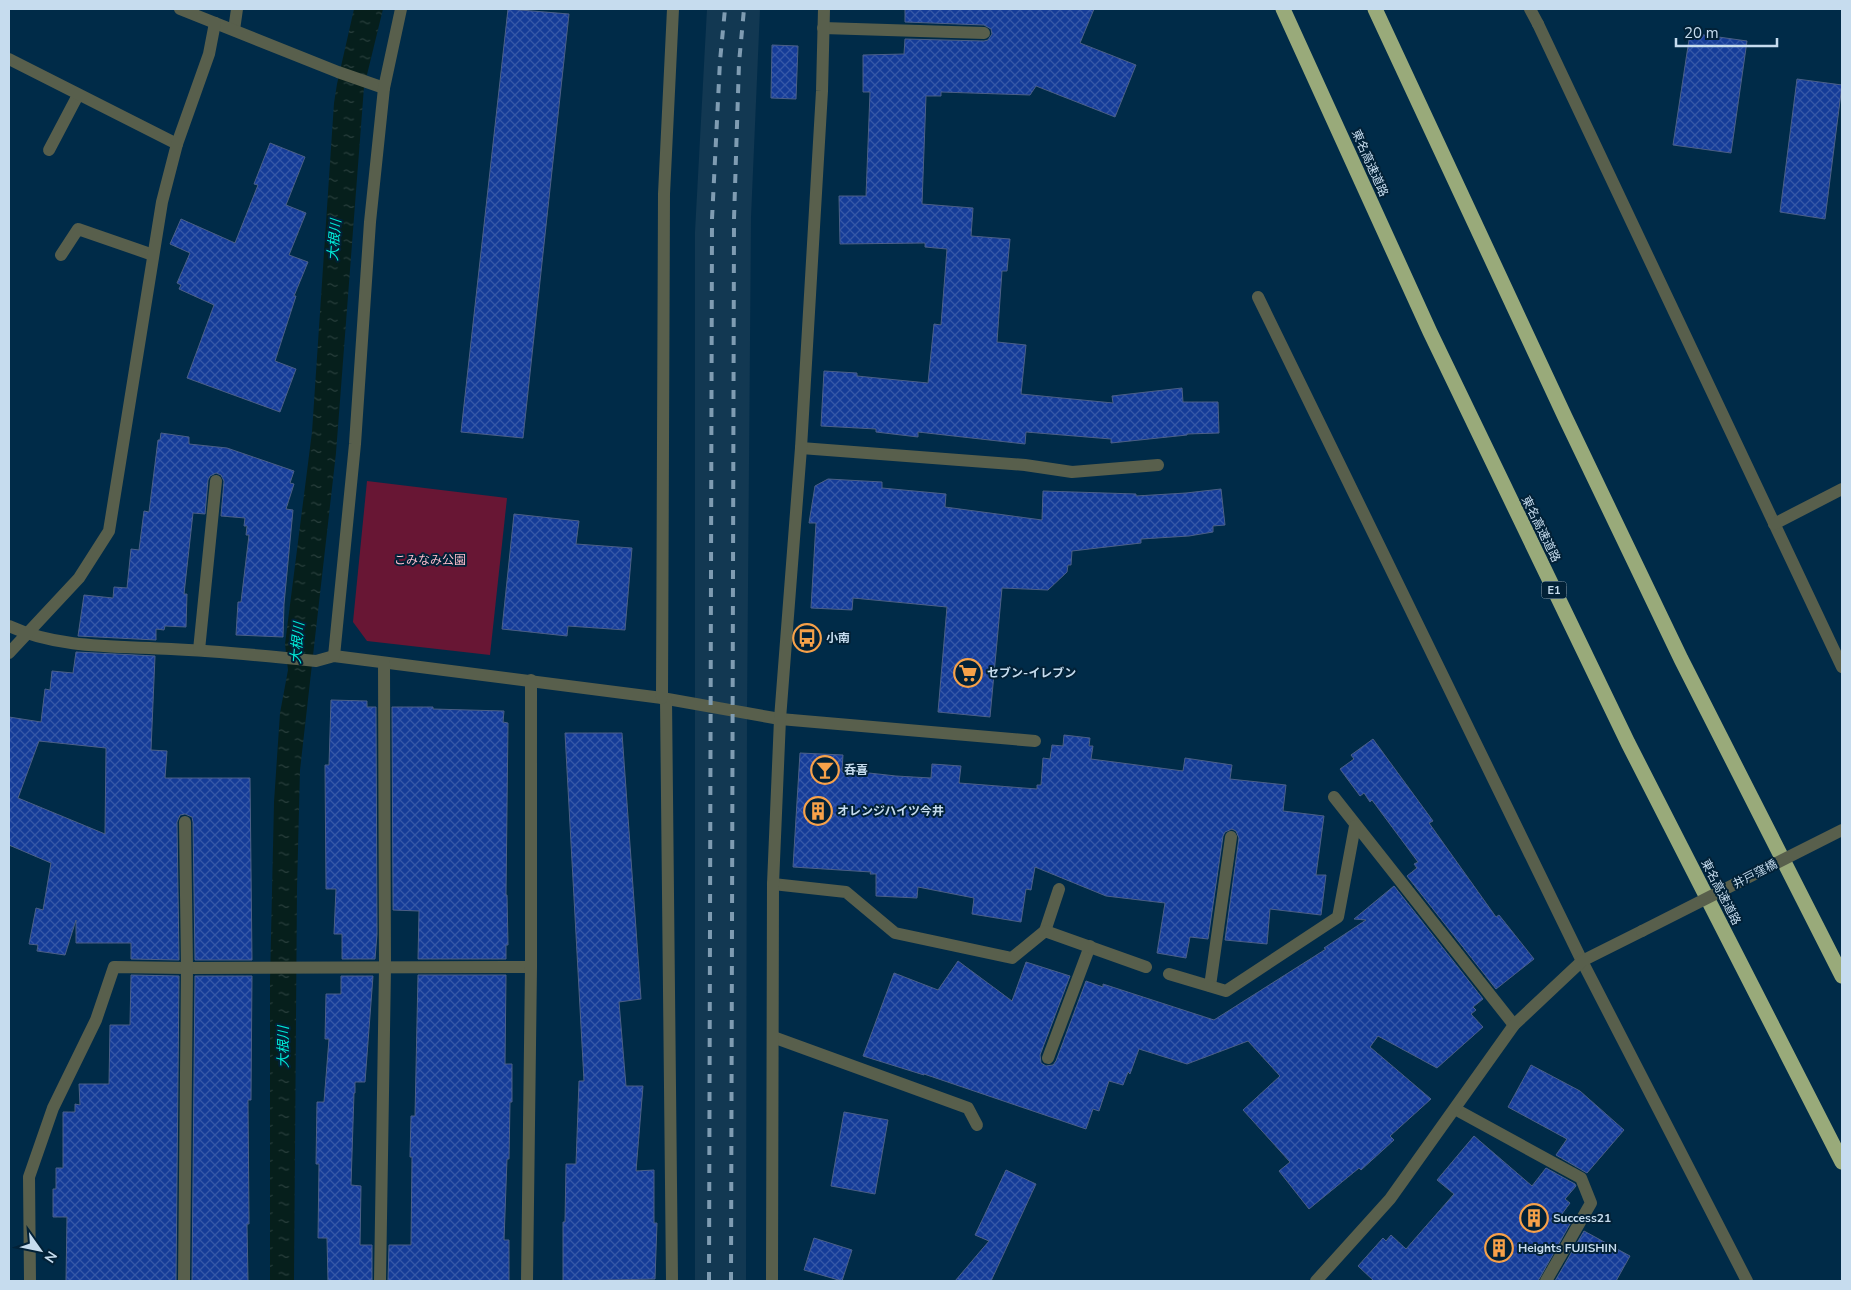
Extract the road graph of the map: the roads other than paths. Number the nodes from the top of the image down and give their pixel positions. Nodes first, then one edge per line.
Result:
1 (180, 9) edge
2 (236, 9) edge
3 (401, 9) edge
4 (673, 9) edge
5 (824, 9) edge
6 (1283, 9) edge
7 (1374, 9) edge
8 (1530, 9) edge
9 (1538, 9) edge
10 (215, 23) junction
11 (1538, 24) junction
12 (823, 28) junction
13 (234, 30) junction
14 (984, 33) dead end
15 (9, 59) edge
16 (384, 88) junction
17 (78, 95) junction
18 (177, 144) junction
19 (49, 150) dead end
20 (61, 255) dead end
21 (153, 255) junction
22 (1258, 296) dead end
23 (801, 448) junction
24 (1158, 465) dead end
25 (216, 481) dead end
26 (1842, 489) edge
27 (1774, 524) junction
28 (9, 626) edge
29 (26, 634) junction
30 (199, 650) junction
31 (9, 653) edge
32 (334, 656) junction
33 (384, 663) junction
34 (1842, 667) edge
35 (531, 680) junction
36 (664, 698) junction
37 (780, 719) junction
38 (1034, 741) dead end
39 (1334, 797) dead end
40 (185, 822) dead end
41 (1355, 826) junction
42 (1842, 830) edge
43 (1231, 837) dead end
44 (773, 884) junction
45 (1059, 889) dead end
46 (1046, 931) junction
47 (1090, 946) junction
48 (1582, 961) junction
49 (531, 967) junction
50 (1146, 967) dead end
51 (187, 968) junction
52 (385, 968) junction
53 (1168, 974) dead end
54 (1842, 976) edge
55 (1210, 986) junction
56 (1514, 1025) junction
57 (773, 1037) junction
58 (1048, 1058) dead end
59 (1455, 1109) junction
60 (977, 1124) dead end
61 (1842, 1162) edge
62 (30, 1281) edge
63 (184, 1281) edge
64 (380, 1281) edge
65 (527, 1281) edge
66 (672, 1281) edge
67 (772, 1281) edge
68 (1316, 1281) edge
69 (1546, 1281) edge
70 (1747, 1281) edge

1 - 10 street
2 - 13 street
3 - 16 street
4 - 36 street
5 - 12 street
6 - 61 highway, 東名高速道路 / E1
7 - 54 highway
8 - 11 street
9 - 11 street
10 - 13 street
10 - 18 street
11 - 27 street
12 - 14 street
12 - 23 street
13 - 16 street
15 - 17 street
16 - 32 street
17 - 18 street
17 - 19 street
18 - 21 street
20 - 21 street
21 - 29 street
22 - 48 street
23 - 24 street
23 - 37 street
25 - 30 street
26 - 27 street
27 - 34 street
28 - 29 street
29 - 30 street
29 - 31 street
30 - 32 street
32 - 33 street
33 - 35 street
33 - 52 street
35 - 36 street
35 - 49 street
36 - 37 street
36 - 66 street
37 - 38 street
37 - 44 street
39 - 41 street
40 - 51 street
41 - 55 street
41 - 56 street
42 - 48 street, 井戸窪橋, bridge
43 - 55 street
44 - 46 street
44 - 57 street
45 - 46 street
46 - 47 street
47 - 50 street
47 - 58 street
48 - 56 street, 井戸窪橋
48 - 70 street
49 - 52 street
49 - 65 street
51 - 52 street
51 - 62 street
51 - 63 street
52 - 64 street
53 - 55 street
56 - 59 street, 井戸窪橋
57 - 60 street
57 - 67 street
59 - 68 street, 井戸窪橋
59 - 69 street

